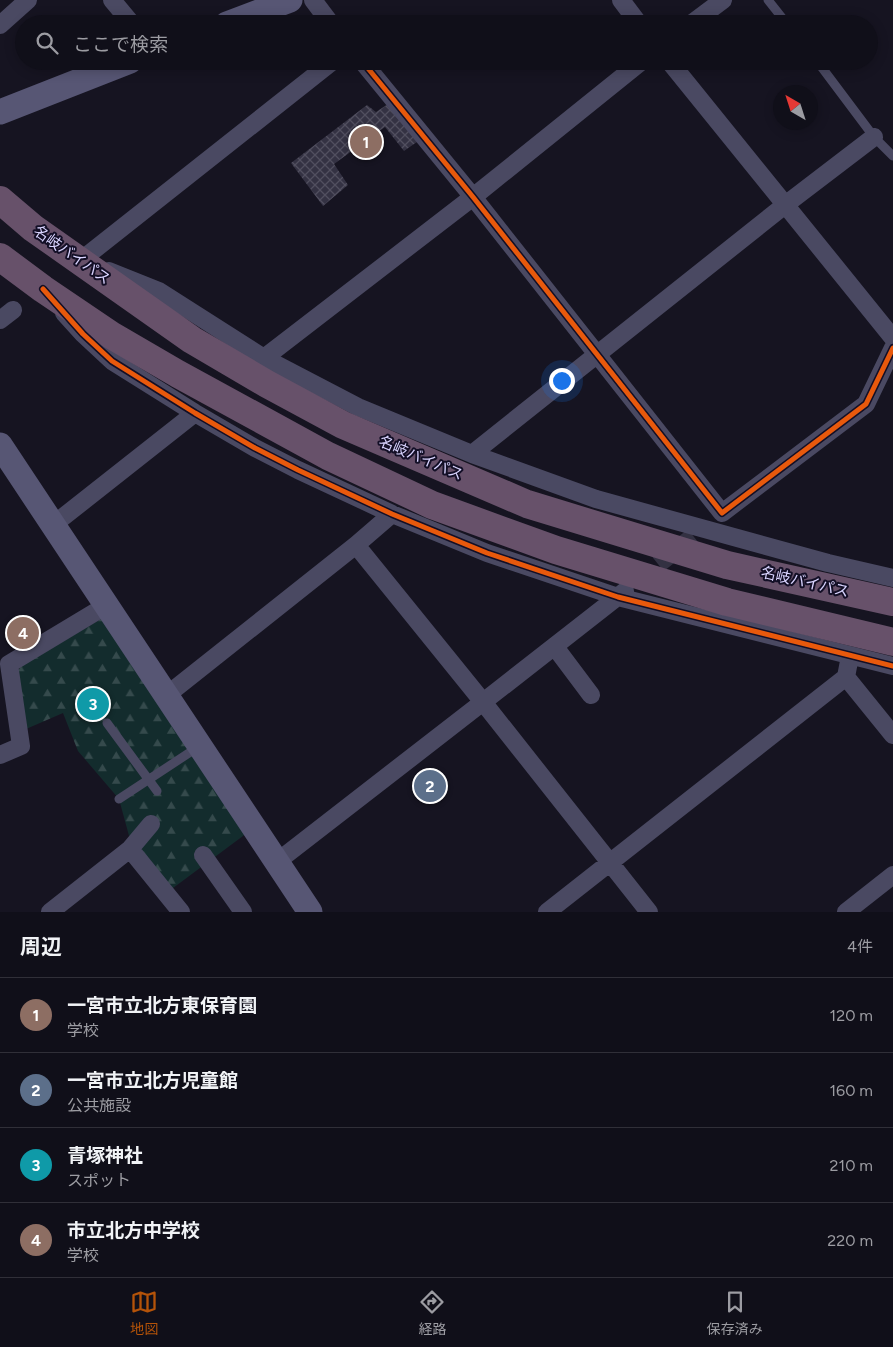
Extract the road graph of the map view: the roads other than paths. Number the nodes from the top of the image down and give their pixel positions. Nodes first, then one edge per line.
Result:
1 (28, 0) edge
2 (112, 0) edge
3 (290, 0) edge
4 (313, 0) edge
5 (621, 0) edge
6 (723, 0) edge
7 (768, 0) edge
8 (124, 15) edge
9 (251, 15) edge
10 (324, 15) edge
11 (632, 15) edge
12 (703, 15) edge
13 (780, 15) edge
14 (0, 25) edge
15 (107, 70) edge
16 (322, 70) edge
17 (369, 70) edge
18 (631, 70) edge
19 (675, 70) edge
20 (824, 70) edge
21 (0, 112) edge
22 (874, 137) junction
23 (893, 156) edge
24 (472, 197) junction
25 (0, 200) edge
26 (785, 206) junction
27 (0, 257) edge
28 (80, 261) junction
29 (43, 289) junction
30 (893, 338) edge
31 (893, 348) edge
32 (597, 354) junction
33 (264, 358) junction
34 (195, 413) junction
35 (0, 445) edge
36 (472, 454) junction
37 (722, 513) junction
38 (392, 514) junction
39 (53, 525) junction
40 (699, 531) junction
41 (356, 545) junction
42 (893, 578) edge
43 (622, 594) junction
44 (893, 602) edge
45 (107, 605) junction
46 (893, 642) edge
47 (555, 647) junction
48 (850, 656) junction
49 (893, 666) edge
50 (846, 677) junction
51 (591, 695) dead end
52 (167, 696) junction
53 (484, 702) junction
54 (107, 723) dead end
55 (893, 735) edge
56 (200, 745) junction
57 (0, 755) edge
58 (148, 779) junction
59 (157, 791) dead end
60 (119, 799) dead end
61 (151, 824) dead end
62 (130, 849) junction
63 (203, 855) dead end
64 (278, 861) junction
65 (610, 863) junction
66 (893, 875) edge
67 (50, 912) edge
68 (181, 912) edge
69 (242, 912) edge
70 (310, 912) edge
71 (548, 912) edge
72 (649, 912) edge
73 (846, 912) edge

1 - 14 street
2 - 8 street
3 - 9 street
4 - 10 street
5 - 11 street
6 - 12 street
7 - 13 lane
15 - 21 street
16 - 28 street
17 - 24 street
18 - 24 street
19 - 26 street
20 - 22 lane
22 - 23 lane
22 - 26 street
24 - 32 street
24 - 33 street
25 - 28 highway, 名岐バイパス
26 - 30 street
26 - 32 street
27 - 29 highway
28 - 33 street
28 - 44 highway, 名岐バイパス
29 - 34 street
29 - 46 highway
31 - 37 street
32 - 36 street
32 - 37 street
33 - 36 street
34 - 38 street
34 - 39 street
35 - 39 street
36 - 40 street
37 - 40 street
38 - 41 street
38 - 43 street
39 - 45 street
40 - 42 street
41 - 52 street
41 - 53 street
43 - 47 street
43 - 48 street
45 - 52 street
45 - 57 street
47 - 51 street
47 - 53 street
48 - 49 street
48 - 50 street
50 - 55 street
50 - 65 street
52 - 56 street
53 - 64 street
53 - 65 street
54 - 58 lane
56 - 58 lane
56 - 64 street
58 - 59 lane
58 - 60 lane
61 - 62 street
62 - 67 street
62 - 68 street
63 - 69 street
64 - 70 street
65 - 71 street
65 - 72 street
66 - 73 street

